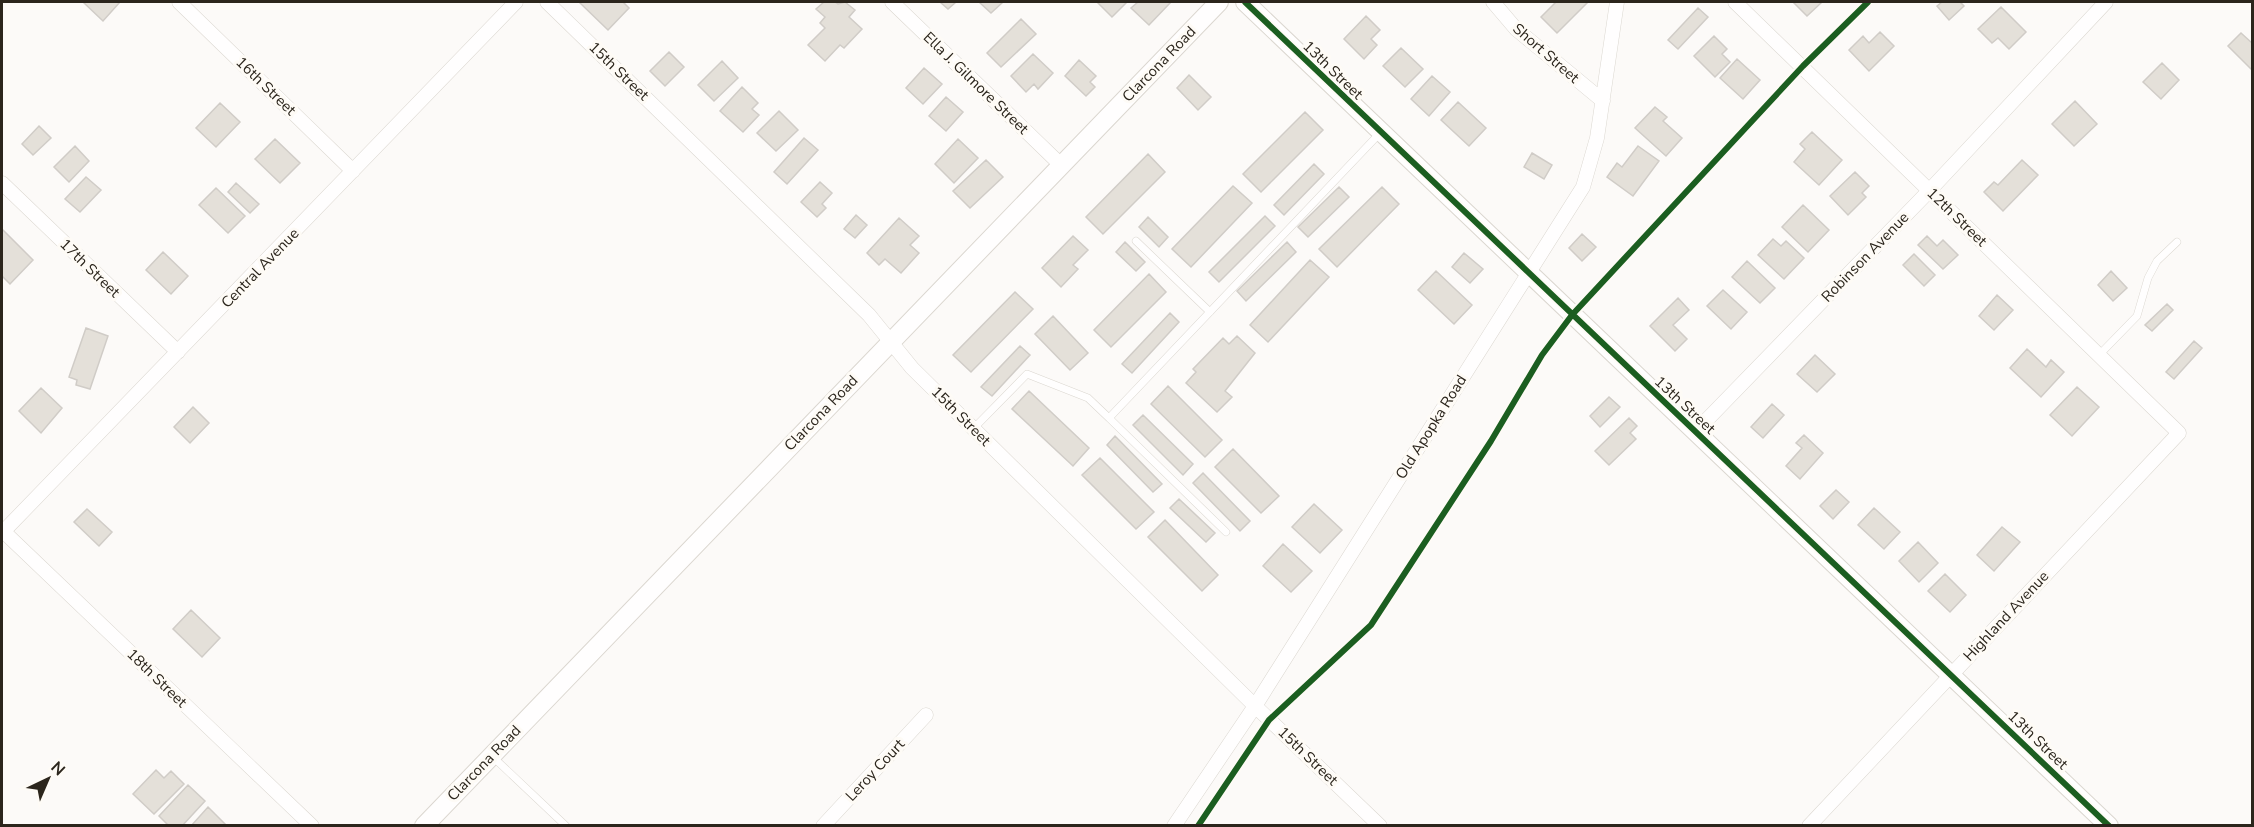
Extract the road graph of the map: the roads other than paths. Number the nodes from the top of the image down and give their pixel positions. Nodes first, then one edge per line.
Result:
1 (179, 2) edge
2 (516, 2) edge
3 (547, 2) edge
4 (892, 2) edge
5 (1219, 2) edge
6 (1245, 2) edge
7 (1493, 2) edge
8 (1617, 2) edge
9 (1735, 2) edge
10 (2106, 2) edge
11 (1603, 101) junction
12 (1382, 132) junction
13 (1061, 165) junction
14 (353, 171) junction
15 (2, 183) edge
16 (1929, 191) junction
17 (1136, 241) dead end
18 (2177, 242) dead end
19 (1528, 273) junction
20 (1210, 312) junction
21 (890, 341) junction
22 (178, 352) junction
23 (2098, 356) junction
24 (1109, 418) junction
25 (974, 429) junction
26 (1696, 431) junction
27 (2179, 433) joint
28 (2, 531) edge
29 (1226, 532) dead end
30 (1952, 674) junction
31 (1255, 706) junction
32 (926, 716) dead end
33 (492, 755) junction
34 (312, 825) edge
35 (424, 825) edge
36 (566, 825) edge
37 (823, 825) edge
38 (1174, 825) edge
39 (1380, 825) edge
40 (1809, 825) edge
41 (2109, 825) edge

1 - 14 street, 16th Street
2 - 14 street, Central Avenue
3 - 21 street, 15th Street
4 - 13 street, Ella J. Gilmore Street
5 - 13 street, Clarcona Road
6 - 12 street, 13th Street
7 - 11 street, Short Street
8 - 11 street, Old Apopka Road
9 - 16 street, 12th Street
10 - 16 street, Robinson Avenue
11 - 19 street, Old Apopka Road
12 - 19 street, 13th Street
12 - 20 lane
13 - 21 street, Clarcona Road
14 - 22 street, Central Avenue
15 - 22 street, 17th Street
16 - 23 street, 12th Street
16 - 26 street, Robinson Avenue
17 - 20 lane
18 - 23 lane
19 - 26 street, 13th Street
19 - 31 street, Old Apopka Road
20 - 24 lane
21 - 25 street, 15th Street
21 - 33 street, Clarcona Road
22 - 28 street, Central Avenue
23 - 27 street, 12th Street
24 - 25 lane
24 - 29 lane
25 - 31 street, 15th Street
26 - 30 street, 13th Street
27 - 30 street, Highland Avenue
28 - 34 street, 18th Street
30 - 40 street, Highland Avenue
30 - 41 street, 13th Street
31 - 38 street, Old Apopka Road
31 - 39 street, 15th Street
32 - 37 street, Leroy Court
33 - 35 street, Clarcona Road
33 - 36 lane

